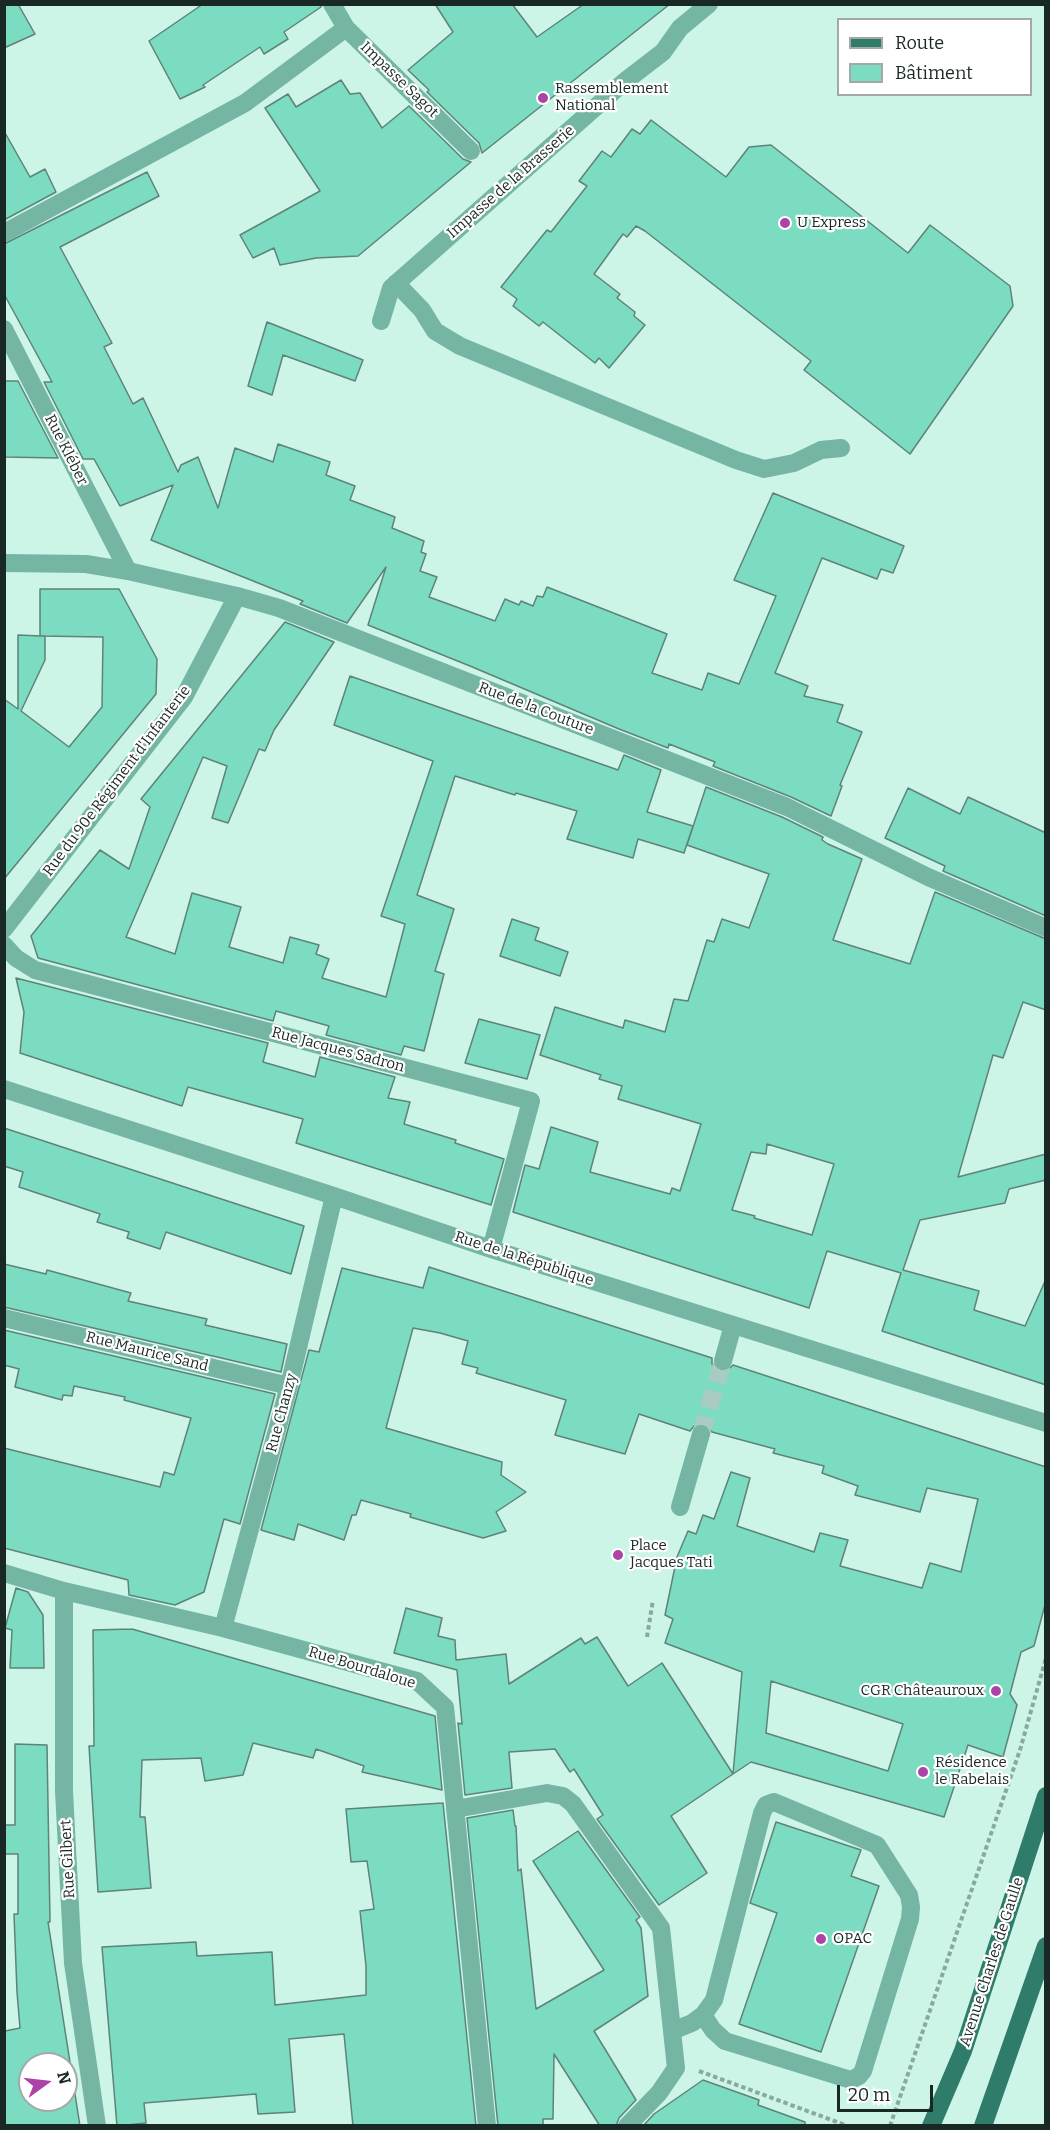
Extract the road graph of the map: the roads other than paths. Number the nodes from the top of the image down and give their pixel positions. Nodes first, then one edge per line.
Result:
1 (332, 4) edge
2 (709, 4) edge
3 (346, 28) junction
4 (471, 151) dead end
5 (4, 233) edge
6 (396, 283) junction
7 (381, 321) dead end
8 (4, 329) edge
9 (841, 448) dead end
10 (4, 563) edge
11 (128, 571) junction
12 (237, 596) junction
13 (1046, 928) edge
14 (4, 929) edge
15 (4, 945) edge
16 (4, 1089) edge
17 (334, 1196) junction
18 (491, 1249) junction
19 (4, 1317) edge
20 (734, 1325) junction
21 (723, 1361) tunnel mouth
22 (289, 1386) junction
23 (1046, 1423) edge
24 (701, 1434) tunnel mouth
25 (680, 1507) dead end
26 (4, 1573) edge
27 (64, 1591) junction
28 (223, 1628) junction
29 (1046, 1796) edge
30 (455, 1809) junction
31 (1046, 1946) edge
32 (703, 2015) junction
33 (672, 2031) junction
34 (98, 2126) edge
35 (487, 2126) edge
36 (627, 2126) edge
37 (931, 2126) edge
38 (983, 2126) edge

1 - 3 street, Impasse Sagot
2 - 6 street, Impasse de la Brasserie
3 - 4 street, Impasse Sagot
3 - 5 street
6 - 7 street, Impasse de la Brasserie
6 - 9 street
8 - 11 street, Rue Kléber
10 - 11 street, Rue de la Couture
11 - 12 street, Rue de la Couture
12 - 13 street, Rue de la Couture
12 - 14 street, Rue du 90e Régiment d'Infanterie
15 - 18 street, Rue Jacques Sadron
16 - 17 street, Rue de la République
17 - 18 street, Rue de la République
17 - 22 street, Rue Chanzy
18 - 20 street, Rue de la République
19 - 22 street, Rue Maurice Sand
20 - 21 street
20 - 23 street, Rue de la République
22 - 28 street, Rue Chanzy
24 - 25 street
26 - 27 street, Rue Bourdaloue
27 - 28 street, Rue Bourdaloue
27 - 34 street, Rue Gilbert
28 - 30 street, Rue Bourdaloue
29 - 37 main road, Avenue Charles de Gaulle
30 - 33 street
30 - 35 street, Rue Bourdaloue
31 - 38 main road
32 - 32 street
32 - 33 street
33 - 36 street

